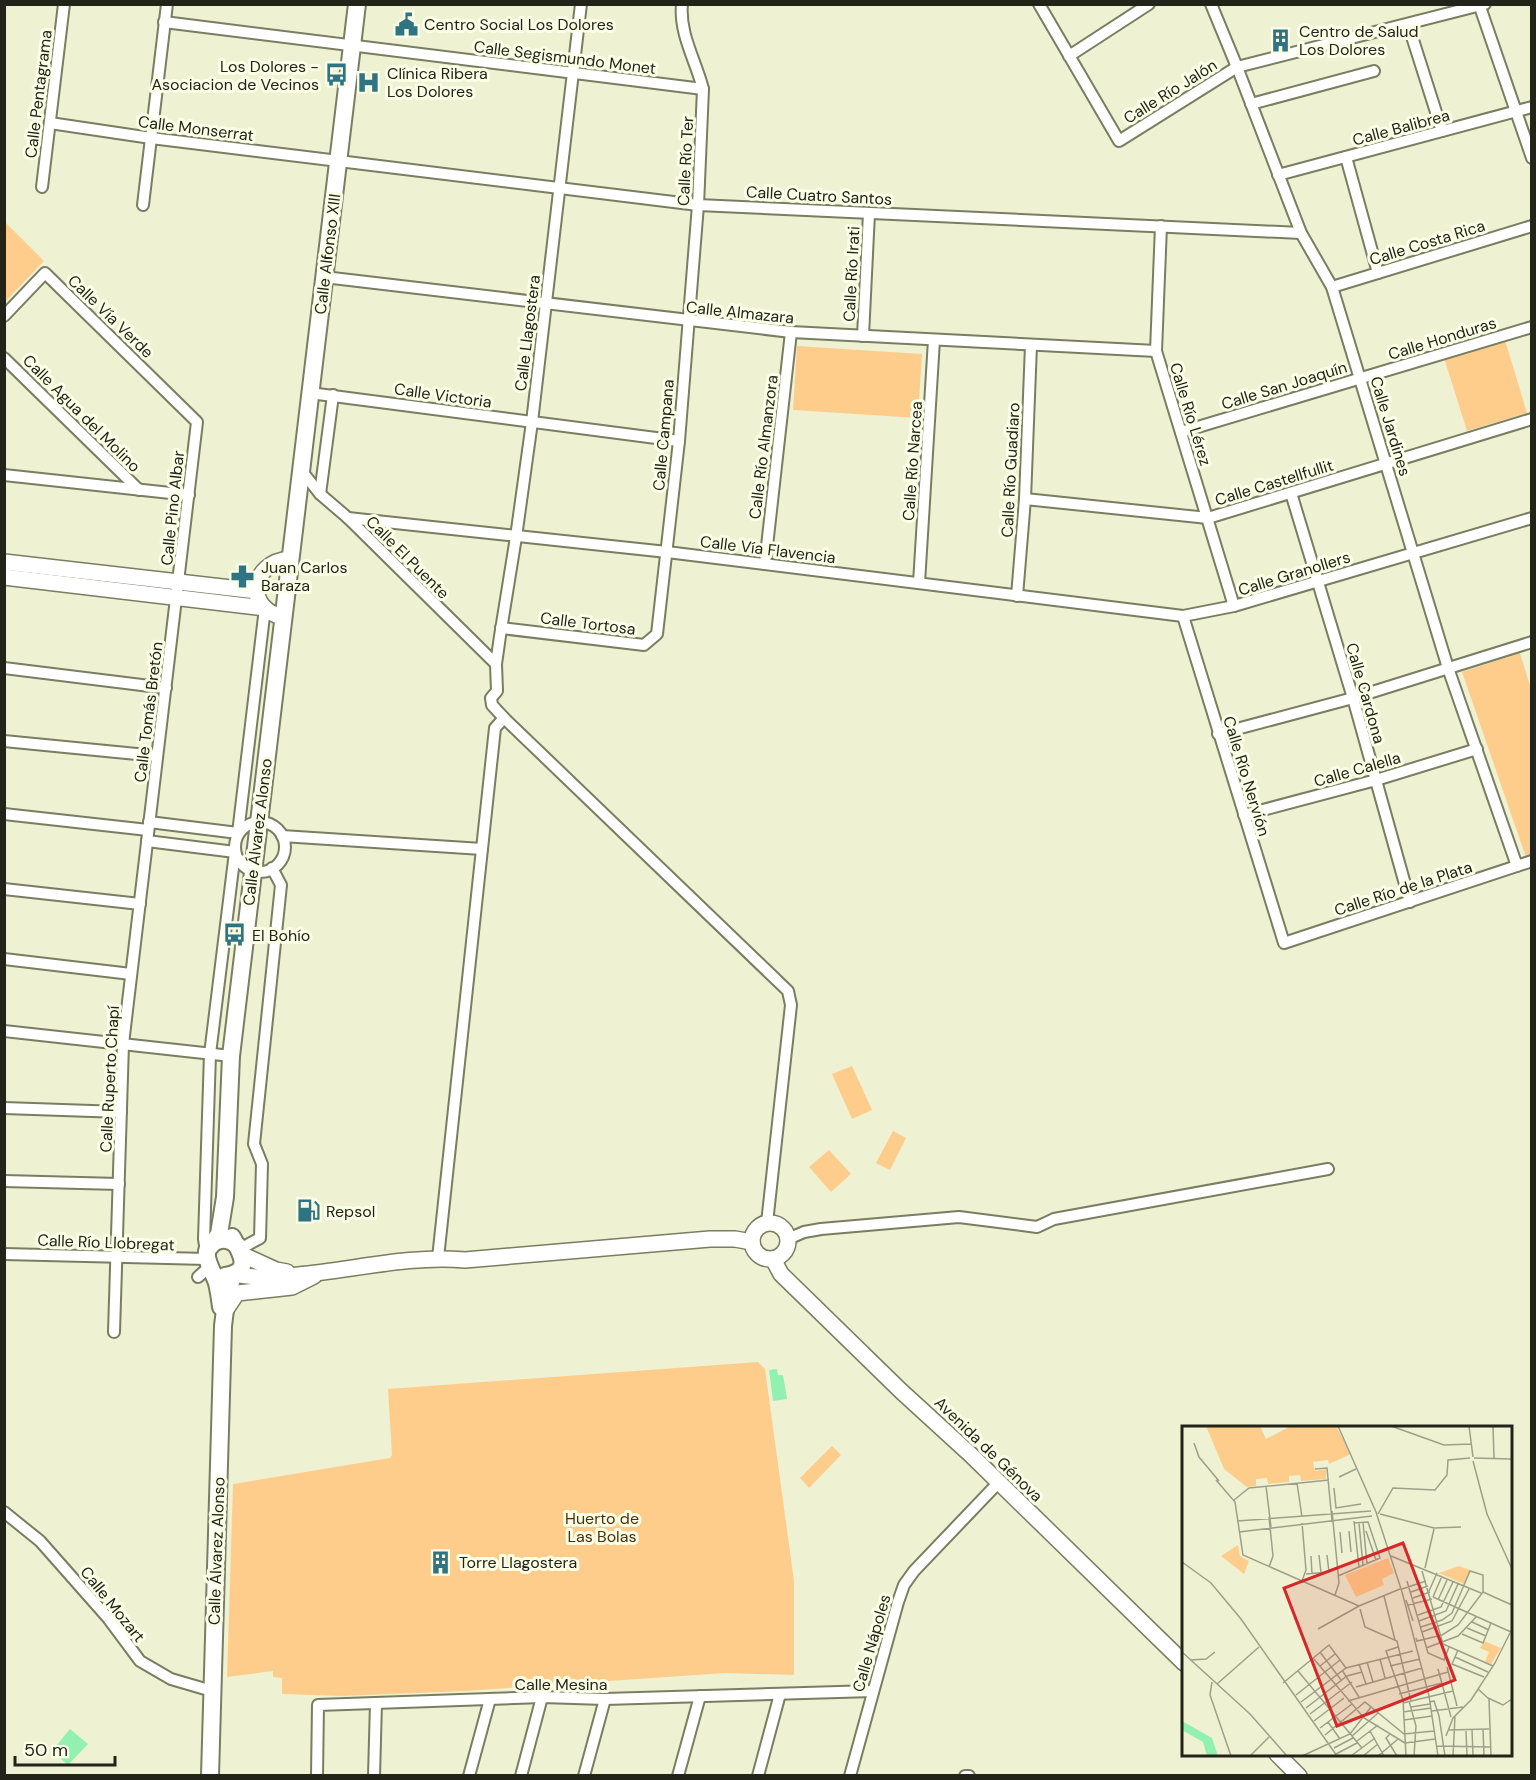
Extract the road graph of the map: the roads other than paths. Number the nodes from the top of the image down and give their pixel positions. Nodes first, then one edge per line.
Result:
1 (64, 4) edge
2 (166, 4) edge
3 (357, 4) edge
4 (581, 4) edge
5 (682, 4) edge
6 (1039, 4) edge
7 (1149, 4) edge
8 (1211, 4) edge
9 (1481, 5) edge
10 (164, 22) junction
11 (1408, 24) junction
12 (352, 46) junction
13 (1069, 56) junction
14 (1237, 67) junction
15 (1374, 71) dead end
16 (573, 73) junction
17 (703, 89) junction
18 (1251, 104) junction
19 (1532, 106) edge
20 (1515, 111) junction
21 (50, 123) junction
22 (1442, 131) junction
23 (151, 138) junction
24 (1346, 157) junction
25 (1532, 158) edge
26 (338, 160) junction
27 (1278, 176) junction
28 (42, 187) dead end
29 (558, 188) junction
30 (143, 205) dead end
31 (698, 205) junction
32 (869, 213) junction
33 (1161, 226) junction
34 (1532, 226) edge
35 (1301, 233) junction
36 (1378, 273) junction
37 (324, 276) junction
38 (1332, 287) junction
39 (546, 303) junction
40 (4, 316) edge
41 (687, 321) junction
42 (1532, 327) edge
43 (791, 332) junction
44 (863, 336) junction
45 (934, 340) junction
46 (1031, 345) junction
47 (1156, 351) junction
48 (4, 358) edge
49 (1360, 378) junction
50 (310, 393) junction
51 (333, 395) junction
52 (1532, 419) edge
53 (197, 422) joint
54 (532, 422) junction
55 (1181, 432) junction
56 (679, 441) junction
57 (1387, 464) junction
58 (301, 470) junction
59 (4, 475) edge
60 (139, 490) junction
61 (1291, 493) junction
62 (320, 494) junction
63 (189, 495) junction
64 (1025, 499) junction
65 (297, 503) joint
66 (348, 518) junction
67 (1208, 518) junction
68 (1532, 518) edge
69 (516, 537) junction
70 (667, 552) junction
71 (1412, 552) junction
72 (290, 559) junction
73 (4, 562) edge
74 (765, 564) junction
75 (4, 577) edge
76 (1317, 581) junction
77 (919, 583) junction
78 (178, 590) junction
79 (257, 591) junction
80 (1017, 596) junction
81 (1234, 606) junction
82 (265, 608) junction
83 (1183, 616) junction
84 (283, 617) junction
85 (501, 628) junction
86 (1532, 642) edge
87 (496, 664) junction
88 (4, 668) edge
89 (1448, 668) junction
90 (166, 688) junction
91 (1353, 698) junction
92 (504, 718) junction
93 (1218, 734) junction
94 (4, 741) edge
95 (1477, 749) junction
96 (157, 756) junction
97 (1376, 780) junction
98 (4, 814) edge
99 (1244, 815) junction
100 (258, 821) junction
101 (148, 831) junction
102 (238, 833) junction
103 (282, 836) junction
104 (482, 849) junction
105 (235, 852) junction
106 (1532, 861) edge
107 (1517, 866) junction
108 (272, 868) junction
109 (252, 871) junction
110 (4, 889) edge
111 (1410, 902) junction
112 (140, 904) junction
113 (1284, 943) joint
114 (4, 959) edge
115 (131, 974) junction
116 (4, 1031) edge
117 (123, 1044) junction
118 (210, 1054) junction
119 (231, 1056) junction
120 (4, 1108) edge
121 (121, 1112) junction
122 (1328, 1169) dead end
123 (4, 1181) edge
124 (119, 1184) junction
125 (225, 1197) junction
126 (767, 1223) junction
127 (788, 1239) junction
128 (752, 1242) junction
129 (240, 1250) junction
130 (4, 1254) edge
131 (117, 1257) junction
132 (438, 1258) junction
133 (773, 1259) junction
134 (207, 1263) junction
135 (325, 1272) junction
136 (234, 1274) junction
137 (223, 1319) junction
138 (114, 1332) dead end
139 (999, 1482) junction
140 (4, 1512) edge
141 (1182, 1661) edge
142 (212, 1690) junction
143 (873, 1691) junction
144 (780, 1694) junction
145 (700, 1696) junction
146 (542, 1697) junction
147 (490, 1699) junction
148 (605, 1699) junction
149 (376, 1703) junction
150 (1278, 1756) edge
151 (210, 1776) edge
152 (317, 1776) edge
153 (374, 1776) edge
154 (469, 1776) edge
155 (521, 1776) edge
156 (584, 1776) edge
157 (678, 1776) edge
158 (758, 1776) edge
159 (850, 1776) edge
160 (1299, 1776) edge

1 - 21 street, Calle Pentagrama
2 - 10 street
3 - 12 main road, Calle Alfonso XIII
4 - 16 street, Calle Llagostera
5 - 17 street, Calle Río Ter
6 - 13 street
7 - 13 street
8 - 14 street, Calle Jardines
9 - 11 street, Calle Río Jalón
9 - 20 street
10 - 12 street, Calle Segismundo Monet
10 - 23 street
11 - 14 street, Calle Río Jalón
11 - 22 street
12 - 16 street, Calle Segismundo Monet
12 - 26 main road, Calle Alfonso XIII
13 - 14 street, Calle Río Jalón
14 - 18 street, Calle Jardines
15 - 18 street
16 - 17 street, Calle Segismundo Monet
16 - 29 street, Calle Llagostera
17 - 31 street, Calle Río Ter
18 - 27 street, Calle Jardines
19 - 20 street, Calle Balibrea
20 - 22 street, Calle Balibrea
20 - 25 street
21 - 23 street, Calle Monserrat
21 - 28 street, Calle Pentagrama
22 - 24 street, Calle Balibrea
23 - 26 street, Calle Monserrat
23 - 30 street
24 - 27 street, Calle Balibrea
24 - 36 street
26 - 29 street, Calle Cuatro Santos
26 - 37 main road, Calle Alfonso XIII
27 - 35 street, Calle Jardines
29 - 31 street, Calle Cuatro Santos
29 - 39 street, Calle Llagostera
31 - 32 street, Calle Cuatro Santos
31 - 41 street, Calle Río Ter
32 - 33 street, Calle Cuatro Santos
32 - 44 street, Calle Río Irati
33 - 35 street, Calle Cuatro Santos
33 - 47 street, Calle Río Lérez
34 - 36 street, Calle Costa Rica
35 - 38 street, Calle Jardines
36 - 38 street, Calle Costa Rica
37 - 39 street, Calle Almazara
37 - 50 main road, Calle Alfonso XIII
38 - 49 street, Calle Jardines
39 - 41 street, Calle Almazara
39 - 54 street, Calle Llagostera
40 - 53 street, Calle Vía Verde
41 - 43 street, Calle Almazara
41 - 56 street, Calle Campana
42 - 49 street, Calle Honduras
43 - 44 street, Calle Almazara
43 - 74 street, Calle Río Almanzora
44 - 45 street, Calle Almazara
45 - 46 street, Calle Almazara
45 - 77 street, Calle Río Narcea
46 - 47 street, Calle Almazara
46 - 64 street, Calle Río Guadiaro
47 - 55 street, Calle Río Lérez
48 - 60 street, Calle Agua del Molino
49 - 55 street, Calle San Joaquín
49 - 57 street, Calle Jardines
50 - 51 street, Calle Victoria
50 - 58 main road, Calle Alfonso XIII
51 - 54 street, Calle Victoria
51 - 62 street
52 - 57 street, Calle Castellfullit
53 - 63 street, Calle Pino Albar
54 - 56 street, Calle Victoria
54 - 69 street, Calle Llagostera
55 - 67 street, Calle Río Lérez
56 - 70 street, Calle Campana
57 - 61 street, Calle Castellfullit
57 - 71 street, Calle Jardines
58 - 62 street, Calle El Puente
58 - 65 main road, Calle Alfonso XIII
59 - 60 street
60 - 63 street
61 - 67 street, Calle Castellfullit
61 - 76 street, Calle Cardona
62 - 66 street, Calle El Puente
63 - 78 street, Calle Pino Albar
64 - 67 street, Calle Castellfullit
64 - 80 street, Calle Río Guadiaro
65 - 72 main road, Calle Álvarez Alonso
66 - 69 street, Calle Vía Flavencia
66 - 87 street, Calle El Puente
67 - 81 street, Calle Río Lérez
68 - 71 street, Calle Granollers
69 - 70 street, Calle Vía Flavencia
69 - 85 street, Calle Llagostera
70 - 74 street, Calle Vía Flavencia
70 - 85 street, Calle Tortosa
71 - 76 street, Calle Granollers
71 - 89 street, Calle Jardines
72 - 79 street
72 - 84 main road, Calle Álvarez Alonso
73 - 78 street
74 - 77 street, Calle Vía Flavencia
75 - 78 street
76 - 81 street, Calle Granollers
76 - 91 street, Calle Cardona
77 - 80 street, Calle Vía Flavencia
78 - 79 street
78 - 82 street
78 - 90 street, Calle Tomás Bretón
79 - 82 street
80 - 83 street, Calle Vía Flavencia
81 - 83 street, Calle Granollers
82 - 84 street
82 - 102 street, Calle Álvarez Alonso
83 - 93 street, Calle Río Nervión
84 - 100 main road, Calle Álvarez Alonso
85 - 87 street, Calle Llagostera
86 - 89 street
87 - 92 street, Calle Llagostera
88 - 90 street
89 - 91 street
89 - 95 street, Calle Jardines
90 - 96 street, Calle Tomás Bretón
91 - 93 street
91 - 97 street, Calle Cardona
92 - 104 street
92 - 126 street
93 - 99 street, Calle Río Nervión
94 - 96 street
95 - 97 street, Calle Calella
95 - 107 street, Calle Jardines
96 - 101 street, Calle Tomás Bretón
97 - 99 street, Calle Calella
97 - 111 street, Calle Cardona
98 - 101 street
99 - 113 street, Calle Río Nervión
100 - 102 street
100 - 103 street
100 - 109 main road, Calle Álvarez Alonso
101 - 102 street
101 - 105 street
101 - 112 street, Calle Ruperto Chapí
102 - 105 street, Calle Álvarez Alonso
103 - 104 street
103 - 108 street
104 - 132 street
105 - 109 street
105 - 118 street, Calle Álvarez Alonso
106 - 107 street, Calle Río de la Plata
107 - 111 street, Calle Río de la Plata
108 - 109 street
108 - 129 street, Calle Álvarez Alonso
109 - 119 main road, Calle Álvarez Alonso
110 - 112 street
111 - 113 street, Calle Río de la Plata
112 - 115 street, Calle Ruperto Chapí
114 - 115 street
115 - 117 street, Calle Ruperto Chapí
116 - 117 street
117 - 118 street
117 - 121 street, Calle Ruperto Chapí
118 - 119 street
118 - 134 street, Calle Álvarez Alonso
119 - 125 main road, Calle Álvarez Alonso
120 - 121 street
121 - 124 street, Calle Ruperto Chapí
122 - 127 street
123 - 124 street
124 - 131 street, Calle Ruperto Chapí
125 - 129 main road, Calle Álvarez Alonso
125 - 134 main road, Calle Álvarez Alonso
126 - 127 street
126 - 128 street
127 - 133 street
128 - 132 street
128 - 133 street
129 - 134 main road
129 - 135 street
129 - 136 main road, Calle Álvarez Alonso
130 - 131 street, Calle Río Llobregat
131 - 134 street, Calle Río Llobregat
131 - 138 street, Calle Ruperto Chapí
132 - 135 street
133 - 139 street, Avenida de Génova
134 - 136 main road
134 - 137 main road, Calle Álvarez Alonso
135 - 136 street
135 - 137 street
136 - 137 main road, Calle Álvarez Alonso
137 - 142 main road, Calle Álvarez Alonso
139 - 141 street, Avenida de Génova
139 - 143 street, Calle Nápoles
140 - 142 street, Calle Mozart
142 - 151 main road, Calle Álvarez Alonso
143 - 144 street, Calle Mesina
143 - 159 street, Calle Nápoles
144 - 145 street, Calle Mesina
144 - 158 street
145 - 148 street, Calle Mesina
145 - 157 street
146 - 147 street, Calle Mesina
146 - 148 street, Calle Mesina
146 - 155 street
147 - 149 street, Calle Mesina
147 - 154 street
148 - 156 street
149 - 152 street, Calle Mesina
149 - 153 street
150 - 160 street

